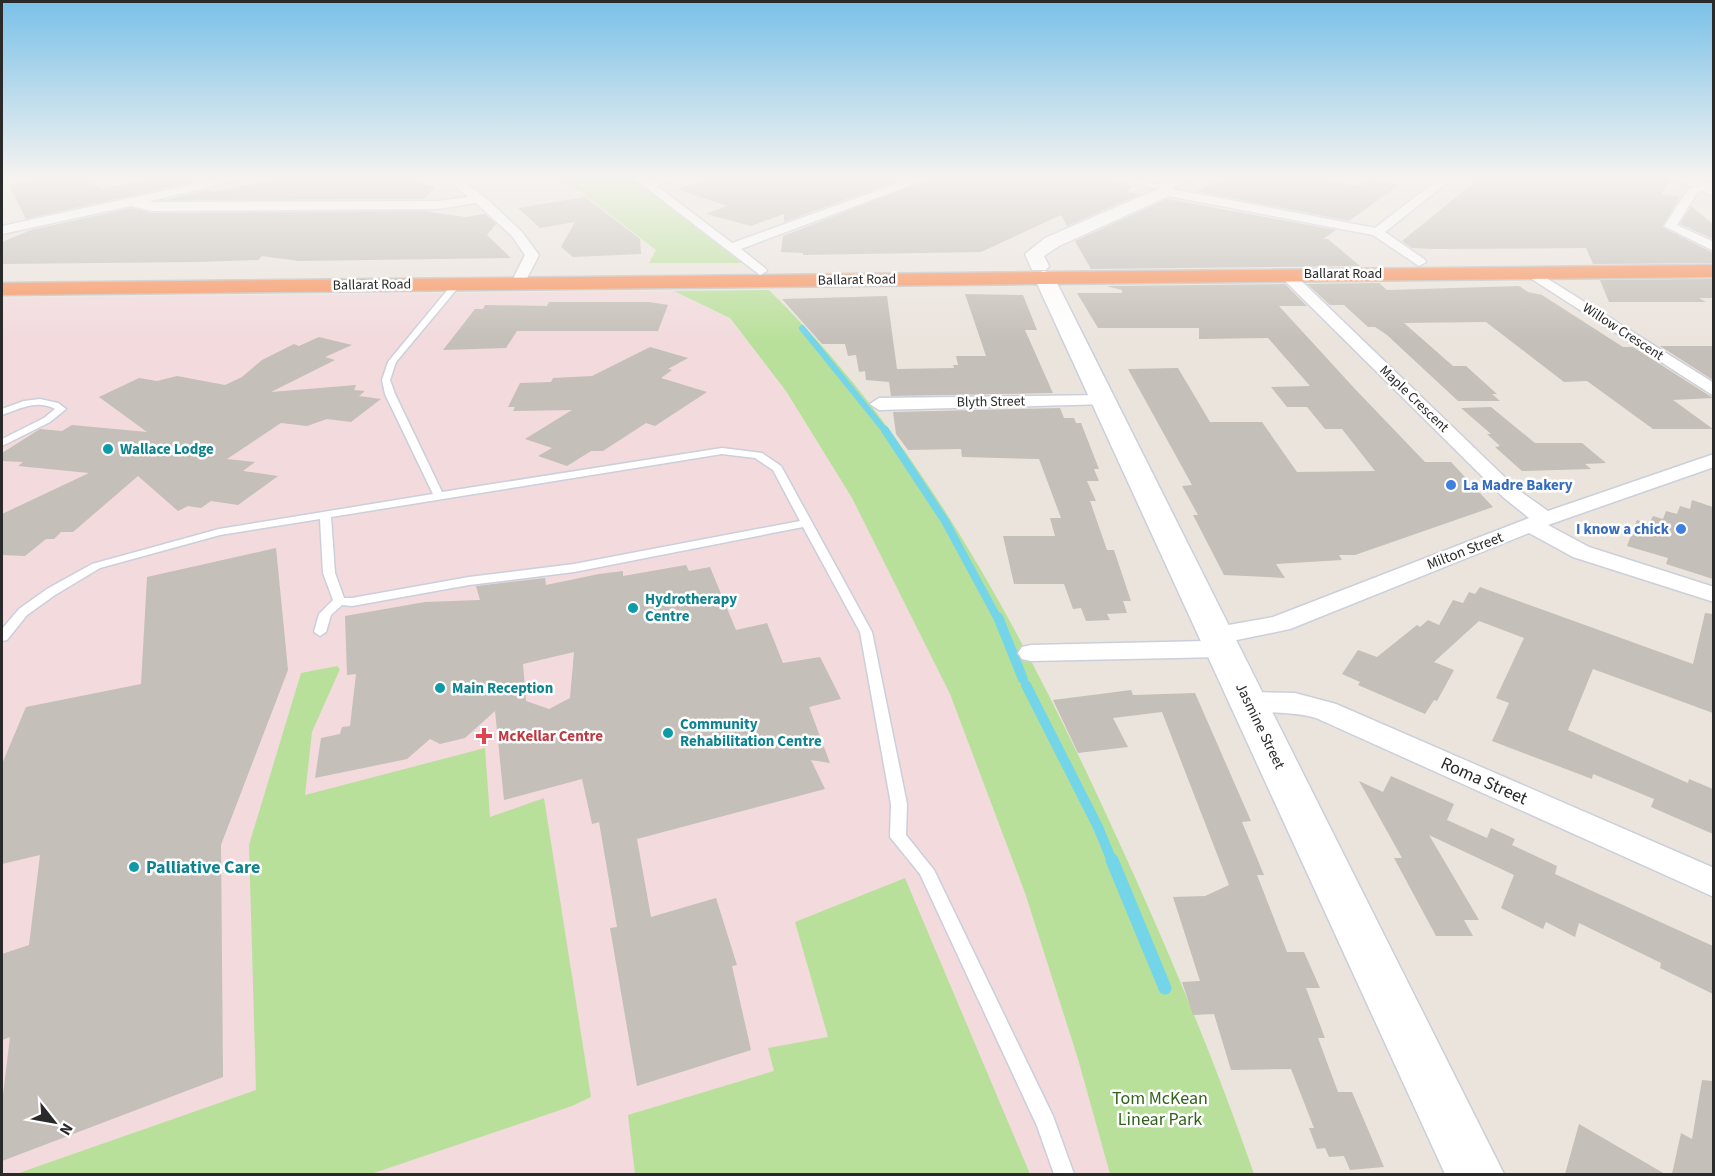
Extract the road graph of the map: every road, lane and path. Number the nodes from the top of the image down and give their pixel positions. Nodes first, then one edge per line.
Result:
1 (512, 231) edge
2 (708, 231) edge
3 (781, 231) edge
4 (1078, 231) edge
5 (1371, 231) edge
6 (1680, 231) edge
7 (1377, 232) joint
8 (1713, 247) edge
9 (732, 249) junction
10 (1713, 260) edge
11 (1419, 262) junction
12 (760, 271) junction
13 (1713, 271) edge
14 (1041, 272) junction
15 (1532, 273) junction
16 (1286, 274) junction
17 (2, 278) edge
18 (520, 278) junction
19 (457, 284) junction
20 (2, 289) edge
21 (1713, 391) edge
22 (1103, 400) junction
23 (879, 404) dead end
24 (2, 412) edge
25 (2, 443) edge
26 (1713, 460) edge
27 (439, 496) junction
28 (325, 515) junction
29 (1538, 522) junction
30 (807, 524) junction
31 (1713, 595) edge
32 (339, 601) junction
33 (320, 632) dead end
34 (2, 637) edge
35 (1218, 642) junction
36 (1031, 653) dead end
37 (1248, 701) junction
38 (1713, 883) edge
39 (1064, 1174) edge
40 (1475, 1174) edge

1 - 18 street
2 - 9 street
3 - 9 street
4 - 14 street
5 - 7 street
6 - 8 street
7 - 11 street
9 - 12 street
10 - 11 highway, Ballarat Road
11 - 14 highway, Ballarat Road
12 - 14 highway, Ballarat Road
12 - 18 highway, Ballarat Road
13 - 15 highway, Ballarat Road
14 - 16 highway, Ballarat Road
14 - 18 highway, Ballarat Road
14 - 22 street, Jasmine Street
15 - 16 highway, Ballarat Road
15 - 21 street, Willow Crescent
16 - 29 street, Maple Crescent
17 - 18 highway, Ballarat Road
18 - 19 highway, Ballarat Road
19 - 20 highway, Ballarat Road
19 - 27 lane
22 - 23 street, Blyth Street
22 - 35 street, Jasmine Street
24 - 25 lane
26 - 29 street, Milton Street
27 - 28 lane
27 - 30 lane
28 - 32 lane
28 - 34 lane
29 - 31 street, Maple Crescent
29 - 35 street, Milton Street
30 - 32 lane
30 - 39 lane
32 - 33 lane
35 - 36 street, Milton Street
35 - 37 street, Jasmine Street
37 - 38 street, Roma Street
37 - 40 street, Jasmine Street

